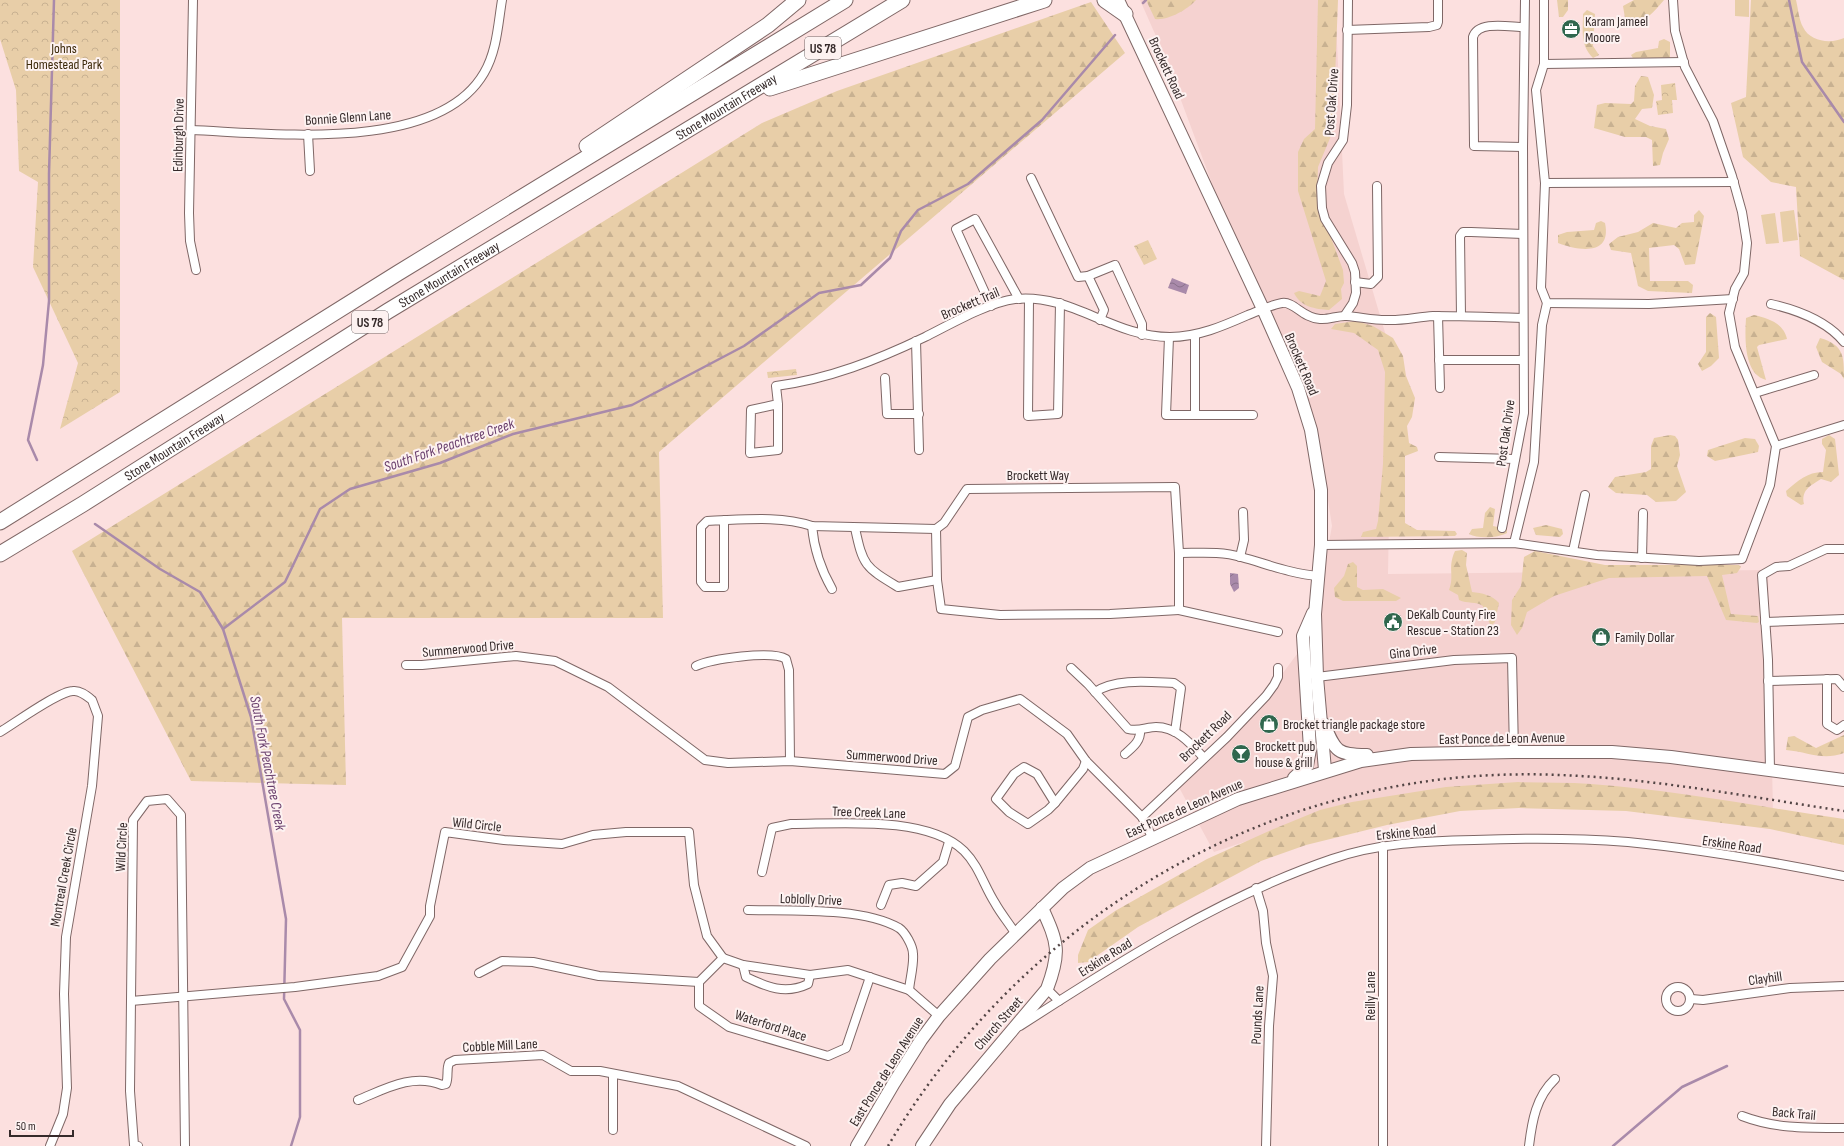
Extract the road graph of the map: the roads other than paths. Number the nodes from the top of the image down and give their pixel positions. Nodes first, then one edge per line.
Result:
1 (193, 0) edge
2 (502, 0) edge
3 (798, 0) edge
4 (845, 0) edge
5 (902, 0) edge
6 (1057, 0) edge
7 (1105, 0) edge
8 (1118, 0) edge
9 (1348, 0) edge
10 (1438, 0) edge
11 (1525, 0) edge
12 (1544, 0) edge
13 (1673, 0) edge
14 (1037, 2) edge
15 (1126, 14) junction
16 (1524, 27) junction
17 (1347, 30) junction
18 (1684, 62) junction
19 (1544, 64) junction
20 (744, 96) junction
21 (191, 130) junction
22 (308, 134) junction
23 (1523, 147) junction
24 (310, 171) dead end
25 (1031, 178) dead end
26 (1734, 182) junction
27 (1545, 183) junction
28 (1377, 186) dead end
29 (1523, 234) junction
30 (196, 270) dead end
31 (398, 273) junction
32 (1088, 276) junction
33 (1355, 282) junction
34 (1019, 299) junction
35 (1029, 299) junction
36 (1733, 300) junction
37 (1060, 303) junction
38 (1547, 303) junction
39 (1771, 304) dead end
40 (991, 306) junction
41 (1263, 309) junction
42 (1345, 315) junction
43 (1438, 316) junction
44 (1461, 316) junction
45 (1523, 318) junction
46 (1100, 320) junction
47 (1142, 335) junction
48 (1195, 335) junction
49 (1169, 337) junction
50 (916, 341) junction
51 (1844, 342) edge
52 (1439, 360) junction
53 (1523, 360) junction
54 (1814, 375) dead end
55 (885, 378) dead end
56 (1440, 388) dead end
57 (1755, 393) junction
58 (778, 404) junction
59 (919, 414) junction
60 (1195, 415) junction
61 (1253, 415) dead end
62 (1844, 425) edge
63 (1776, 446) junction
64 (919, 450) dead end
65 (1439, 457) dead end
66 (1516, 459) junction
67 (1585, 496) dead end
68 (1243, 512) dead end
69 (1643, 512) dead end
70 (724, 520) junction
71 (0, 522) edge
72 (812, 526) junction
73 (855, 528) junction
74 (1502, 528) dead end
75 (936, 529) junction
76 (1514, 543) junction
77 (1321, 545) junction
78 (1844, 549) edge
79 (1573, 552) junction
80 (1179, 553) junction
81 (0, 554) edge
82 (1240, 557) junction
83 (1642, 558) junction
84 (1319, 576) junction
85 (937, 580) junction
86 (832, 589) dead end
87 (1316, 607) junction
88 (1179, 610) junction
89 (1844, 619) edge
90 (1765, 622) junction
91 (1278, 632) dead end
92 (406, 665) dead end
93 (696, 666) dead end
94 (1071, 668) dead end
95 (1278, 668) dead end
96 (1318, 677) junction
97 (1827, 679) junction
98 (1768, 681) junction
99 (1844, 687) edge
100 (1095, 692) junction
101 (1321, 716) junction
102 (1844, 725) edge
103 (1140, 730) junction
104 (0, 732) edge
105 (1175, 732) junction
106 (1514, 752) junction
107 (1125, 754) dead end
108 (1386, 756) junction
109 (1204, 758) junction
110 (790, 761) junction
111 (1086, 761) junction
112 (1325, 770) junction
113 (1770, 770) junction
114 (1844, 780) edge
115 (1290, 782) junction
116 (1055, 803) junction
117 (1142, 817) junction
118 (1152, 837) junction
119 (949, 842) junction
120 (1383, 846) junction
121 (762, 872) dead end
122 (1844, 876) edge
123 (1256, 888) junction
124 (881, 905) dead end
125 (1042, 908) junction
126 (748, 910) dead end
127 (1015, 933) junction
128 (723, 958) junction
129 (743, 966) junction
130 (479, 973) dead end
131 (810, 975) junction
132 (870, 977) junction
133 (699, 982) junction
134 (1844, 986) edge
135 (1047, 989) junction
136 (909, 990) junction
137 (182, 997) junction
138 (1690, 999) dead end
139 (131, 1001) junction
140 (1060, 1001) junction
141 (939, 1016) junction
142 (1014, 1030) junction
143 (613, 1074) junction
144 (1555, 1078) dead end
145 (358, 1100) dead end
146 (1742, 1116) dead end
147 (1844, 1128) edge
148 (613, 1130) dead end
149 (50, 1146) edge
150 (138, 1146) edge
151 (185, 1146) edge
152 (806, 1146) edge
153 (857, 1146) edge
154 (922, 1146) edge
155 (1266, 1146) edge
156 (1383, 1146) edge
157 (1530, 1146) edge

1 - 21 street, Edinburgh Drive
2 - 22 street, Bonnie Glenn Lane
3 - 31 highway
4 - 31 highway, Stone Mountain Freeway / US 78
5 - 20 highway, Stone Mountain Freeway / US 78
6 - 14 highway
7 - 15 highway
8 - 15 street, Brockett Road
9 - 17 street, Post Oak Drive
10 - 17 street
11 - 16 street, Post Oak Drive
12 - 19 street
13 - 18 street
14 - 20 highway
15 - 41 street, Brockett Road
16 - 23 street, Post Oak Drive
16 - 23 street
17 - 33 street, Post Oak Drive
18 - 19 street
18 - 26 street
19 - 27 street
20 - 81 highway, Stone Mountain Freeway / US 78
21 - 22 street, Bonnie Glenn Lane
21 - 30 street, Edinburgh Drive
22 - 24 street
23 - 29 street, Post Oak Drive
25 - 32 street
26 - 27 street
26 - 36 street
27 - 38 street
28 - 33 street
29 - 44 street
29 - 45 street, Post Oak Drive
31 - 71 highway, Stone Mountain Freeway / US 78
32 - 46 street
32 - 47 street
33 - 42 street, Post Oak Drive
34 - 35 street, Brockett Trail
34 - 40 street, Brockett Trail
34 - 40 street
35 - 37 street, Brockett Trail
35 - 37 street
36 - 38 street
36 - 57 street
37 - 46 street, Brockett Trail
38 - 76 street
39 - 51 street
40 - 50 street, Brockett Trail
41 - 42 street
41 - 48 street, Brockett Trail
41 - 77 street, Brockett Road
42 - 43 street
43 - 44 street
43 - 52 street
44 - 45 street
45 - 53 street, Post Oak Drive
46 - 47 street, Brockett Trail
47 - 49 street, Brockett Trail
48 - 49 street, Brockett Trail
48 - 60 street
49 - 60 street
50 - 58 street, Brockett Trail
50 - 59 street
52 - 53 street
52 - 56 street
53 - 66 street, Post Oak Drive
54 - 57 street
55 - 59 street
57 - 63 street
58 - 58 street, Brockett Trail
59 - 64 street
60 - 61 street
62 - 63 street
63 - 83 street
65 - 66 street
66 - 74 street, Post Oak Drive
67 - 79 street
68 - 82 street
69 - 83 street
70 - 70 street
70 - 72 street
72 - 73 street
72 - 86 street
73 - 75 street
73 - 85 street
75 - 80 street, Brockett Way
75 - 85 street
76 - 77 street
76 - 79 street
77 - 84 street, Brockett Road
78 - 90 street
79 - 83 street
80 - 82 street
80 - 88 street, Brockett Way
82 - 84 street
84 - 87 street, Brockett Road
85 - 88 street
87 - 96 street, Brockett Road
87 - 115 street
88 - 91 street
89 - 90 street
90 - 98 street
92 - 110 street, Summerwood Drive
93 - 110 street
94 - 100 street
95 - 109 street, Brockett Road
96 - 101 street, Brockett Road
96 - 106 street, Gina Drive
97 - 98 street
97 - 99 street
97 - 102 street
98 - 113 street
100 - 103 street
100 - 105 street
101 - 108 street
101 - 112 street, Brockett Road
103 - 105 street
103 - 107 street
104 - 149 street, Montreal Creek Circle
105 - 109 street
106 - 108 street, East Ponce de Leon Avenue
106 - 113 street, East Ponce de Leon Avenue
108 - 112 street, East Ponce de Leon Avenue
109 - 117 street, Brockett Road
110 - 111 street, Summerwood Drive
111 - 116 street
111 - 117 street, Summerwood Drive
112 - 115 street, East Ponce de Leon Avenue
113 - 114 street, East Ponce de Leon Avenue
115 - 118 street, East Ponce de Leon Avenue
116 - 116 street
117 - 118 street, Summerwood Drive
118 - 125 street, East Ponce de Leon Avenue
119 - 121 street, Tree Creek Lane
119 - 124 street
119 - 127 street, Tree Creek Lane
120 - 122 street, Erskine Road
120 - 123 street, Erskine Road
120 - 156 street, Reilly Lane
123 - 140 street, Erskine Road
123 - 155 street, Pounds Lane
125 - 127 street, East Ponce de Leon Avenue
125 - 135 street, Church Street
126 - 136 street, Loblolly Drive
127 - 141 street, East Ponce de Leon Avenue
128 - 129 street
128 - 133 street
128 - 137 street, Wild Circle
129 - 131 street
129 - 131 street
130 - 133 street
131 - 132 street
132 - 133 street, Waterford Place
132 - 136 street
134 - 138 street, Clayhill
135 - 140 street
135 - 142 street, Church Street
136 - 141 street
137 - 139 street, Wild Circle
137 - 139 street, Wild Circle
137 - 151 street, Wild Circle
139 - 150 street, Wild Circle
140 - 142 street, Erskine Road
141 - 153 street, East Ponce de Leon Avenue
142 - 154 street, Church Street
143 - 145 street, Cobble Mill Lane
143 - 148 street
143 - 152 street, Cobble Mill Lane
144 - 157 street
146 - 147 street, Back Trail

